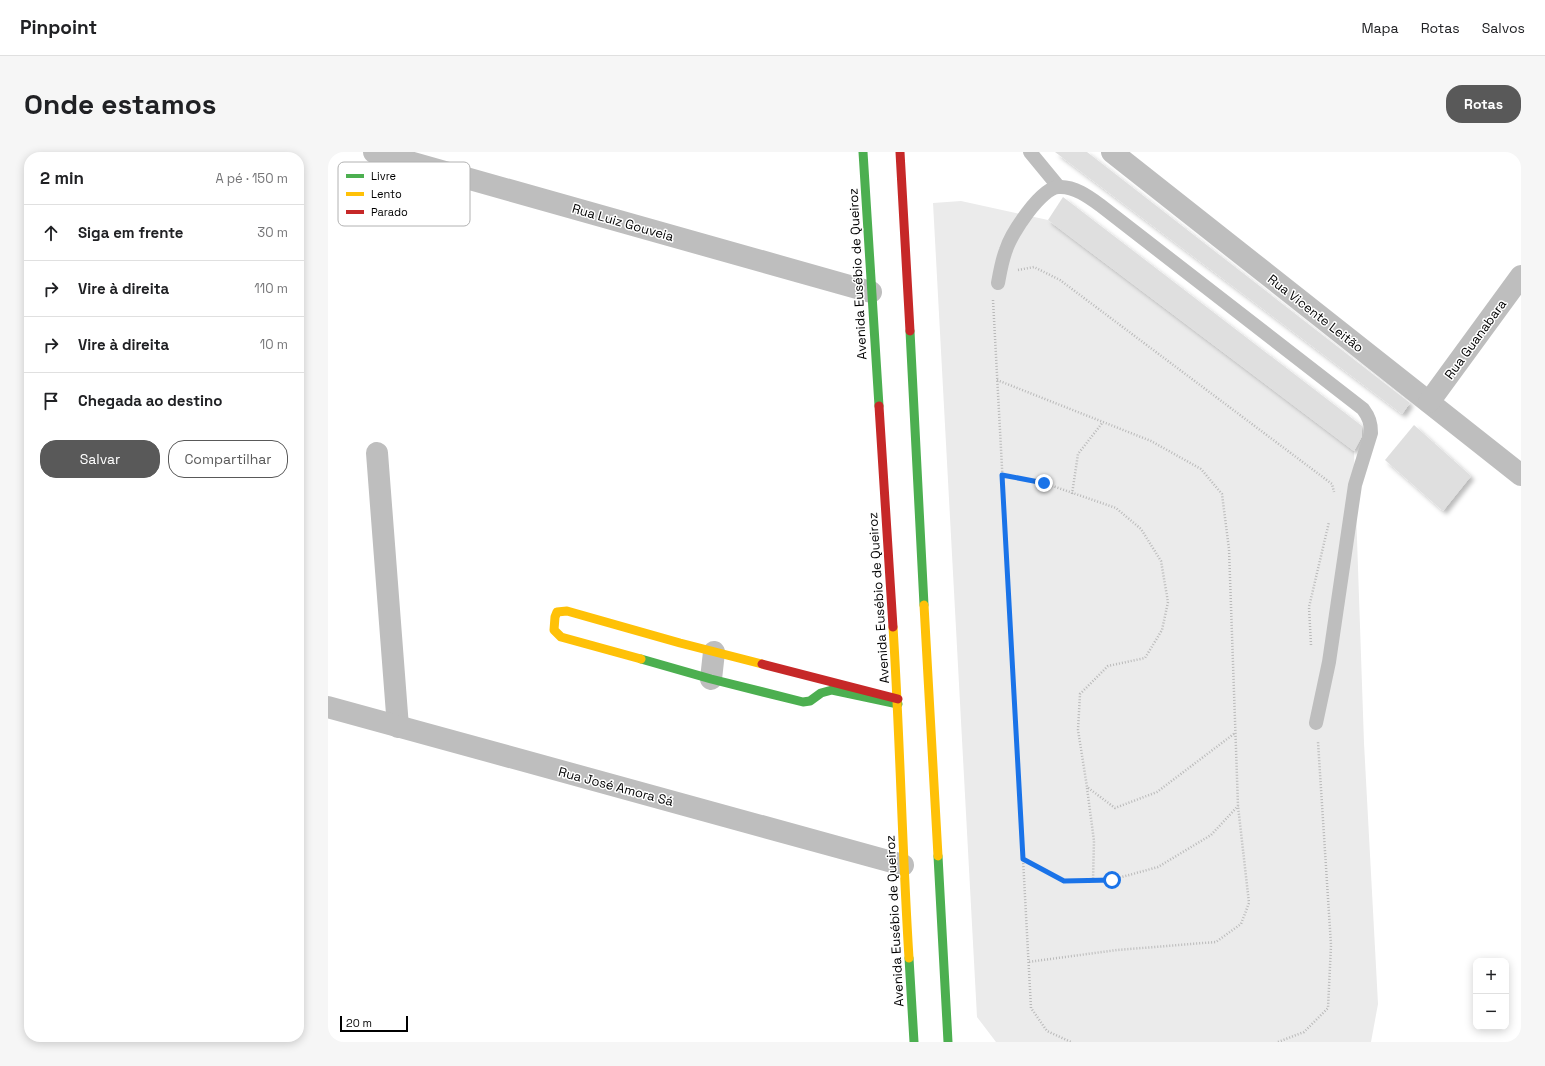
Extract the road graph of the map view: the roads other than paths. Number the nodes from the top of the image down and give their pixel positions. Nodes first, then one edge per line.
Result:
1 (374, 152) edge
2 (863, 152) edge
3 (900, 152) edge
4 (1030, 152) edge
5 (1112, 152) edge
6 (410, 162) edge
7 (470, 179) edge
8 (1058, 186) junction
9 (1521, 276) edge
10 (998, 283) road end
11 (871, 292) junction
12 (1429, 402) junction
13 (377, 453) dead end
14 (1521, 475) edge
15 (680, 643) junction
16 (714, 652) junction
17 (676, 669) junction
18 (806, 676) junction
19 (711, 679) junction
20 (803, 702) junction
21 (898, 702) junction
22 (328, 707) edge
23 (1316, 723) dead end
24 (398, 727) junction
25 (903, 865) junction
26 (914, 1042) edge
27 (948, 1042) edge

1 - 6 street, Rua Luiz Gouveia
2 - 11 main road, Avenida Eusébio de Queiroz
3 - 27 main road
4 - 8 lane
5 - 12 street, Rua Vicente Leitão
7 - 11 street, Rua Luiz Gouveia
8 - 10 lane
8 - 23 lane
9 - 12 street, Rua Guanabara
11 - 21 main road, Avenida Eusébio de Queiroz
12 - 14 street, Rua Vicente Leitão
13 - 24 street
15 - 16 main road
15 - 17 street
15 - 17 main road
16 - 18 main road
16 - 19 street
17 - 19 main road
18 - 20 street
18 - 21 main road
19 - 20 main road
20 - 21 main road
21 - 25 main road, Avenida Eusébio de Queiroz
22 - 24 street, Rua José Amora Sá
24 - 25 street, Rua José Amora Sá
25 - 26 main road, Avenida Eusébio de Queiroz

